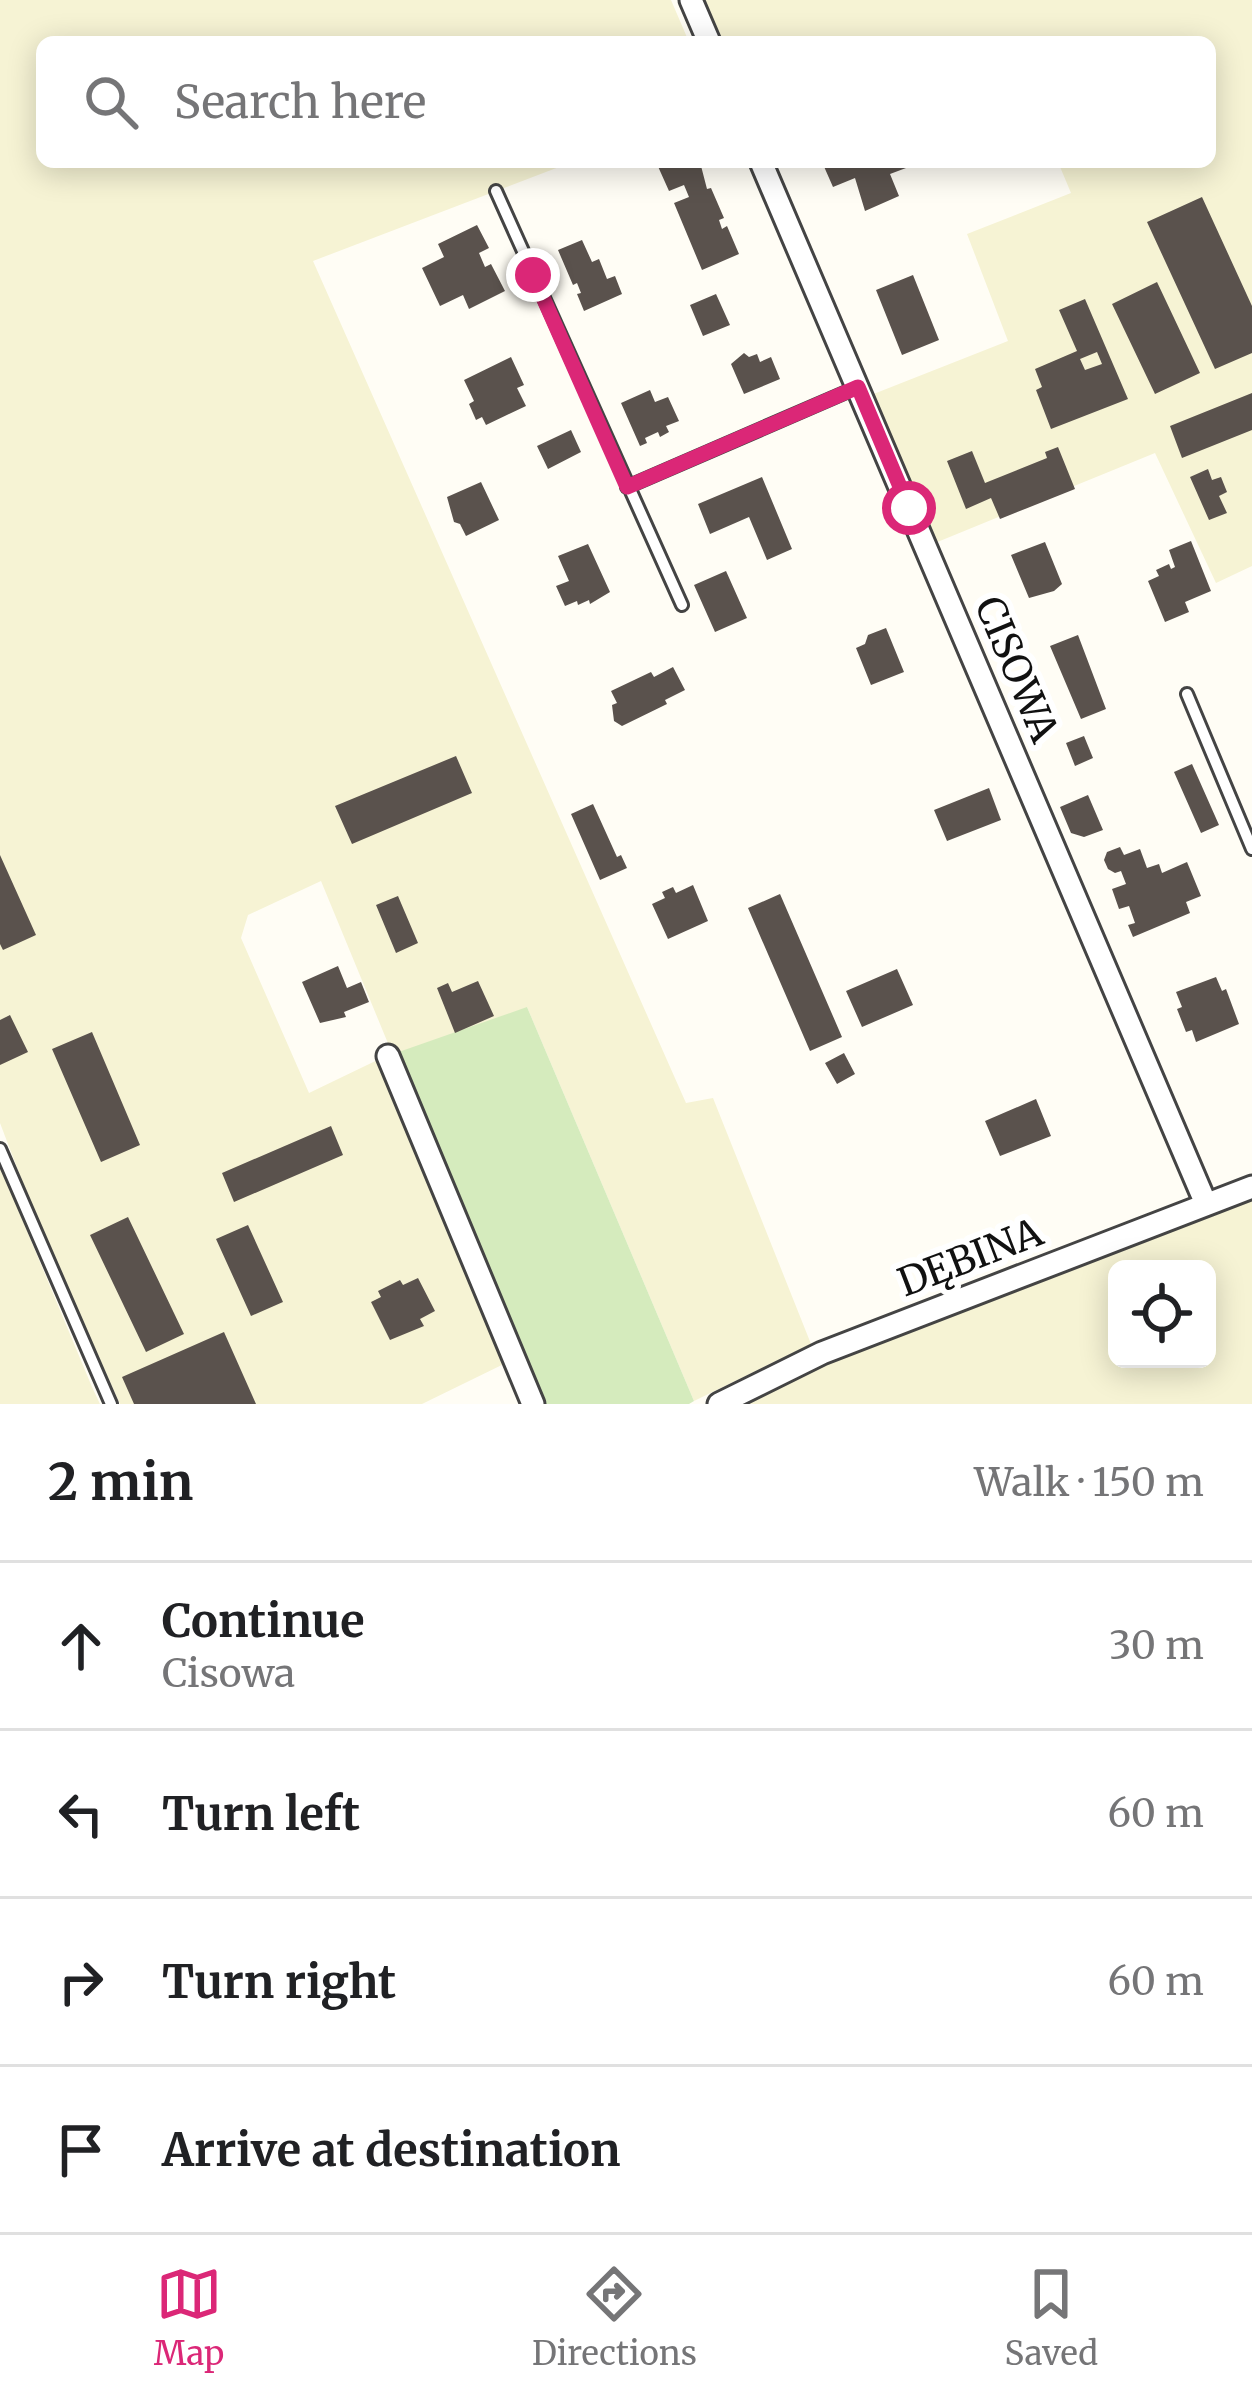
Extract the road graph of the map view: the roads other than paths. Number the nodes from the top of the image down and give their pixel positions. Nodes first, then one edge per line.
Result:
1 (691, 0) edge
2 (706, 36) edge
3 (764, 168) edge
4 (496, 190) dead end
5 (858, 387) junction
6 (627, 487) junction
7 (682, 605) dead end
8 (1187, 694) dead end
9 (1252, 849) edge
10 (388, 1056) dead end
11 (0, 1149) edge
12 (1252, 1187) edge
13 (1206, 1204) junction
14 (111, 1404) edge
15 (533, 1404) edge
16 (718, 1404) edge

1 - 2 street
3 - 5 street, CISOWA
4 - 6 lane
5 - 6 lane
5 - 13 street, CISOWA
6 - 7 lane
8 - 9 lane
10 - 15 street
11 - 14 lane
12 - 13 street, DĘBINA
13 - 16 street, DĘBINA

